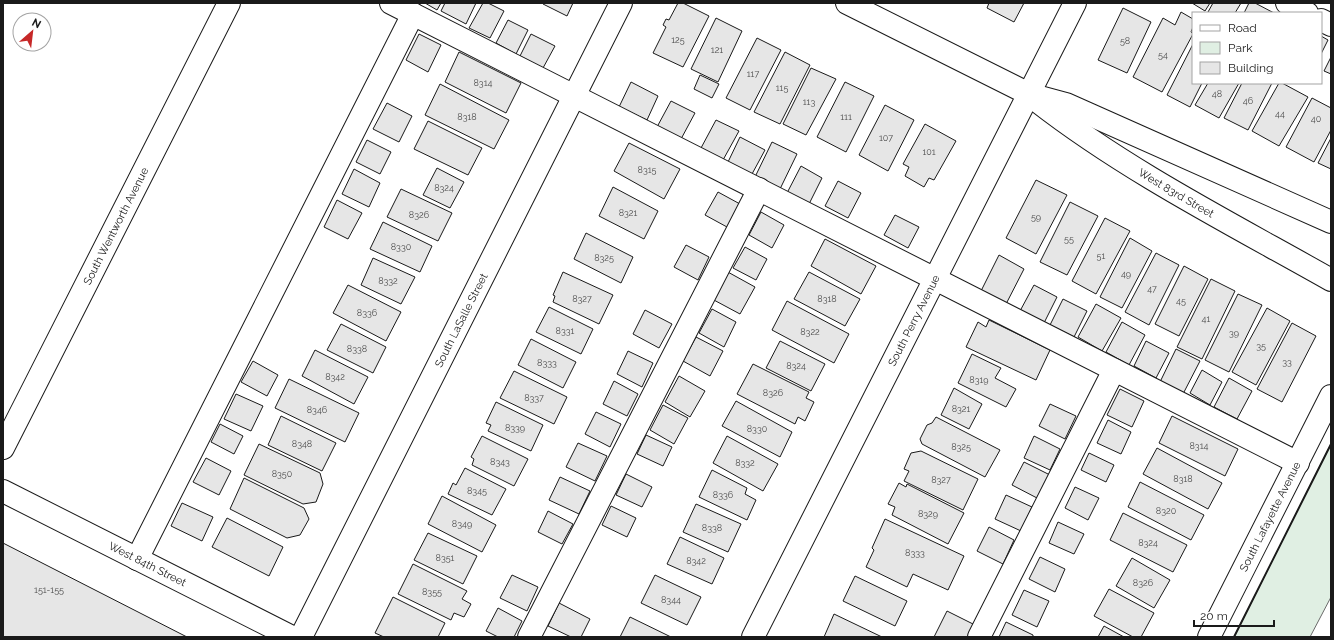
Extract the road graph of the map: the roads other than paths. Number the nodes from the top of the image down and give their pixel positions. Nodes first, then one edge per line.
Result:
1 (229, 3) edge
2 (391, 3) edge
3 (621, 3) edge
4 (847, 3) edge
5 (1075, 3) edge
6 (413, 14) junction
7 (1322, 20) edge
8 (1331, 25) edge
9 (1029, 94) junction
10 (574, 96) junction
11 (759, 189) junction
12 (1331, 222) edge
13 (935, 278) junction
14 (1331, 280) edge
15 (1114, 370) junction
16 (1331, 396) edge
17 (3, 448) edge
18 (1298, 463) junction
19 (3, 491) edge
20 (137, 559) junction
21 (292, 637) edge
22 (301, 637) edge
23 (529, 637) edge
24 (752, 637) edge
25 (979, 637) edge
26 (1209, 637) edge

1 - 17 street, South Wentworth Avenue
2 - 6 street
3 - 10 street, South LaSalle Street
4 - 9 street, West 83rd Street
5 - 9 street, South Perry Avenue
6 - 10 street
6 - 20 street
7 - 8 street
9 - 12 street, West 83rd Street
9 - 13 street, South Perry Avenue
9 - 14 street, West 83rd Street
10 - 11 street
10 - 22 street, South LaSalle Street
11 - 13 street
11 - 23 street
13 - 15 street
13 - 24 street, South Perry Avenue
15 - 18 street
15 - 25 street
16 - 18 street, South Lafayette Avenue
18 - 26 street, South Lafayette Avenue
19 - 20 street, West 84th Street
20 - 21 street, West 84th Street

